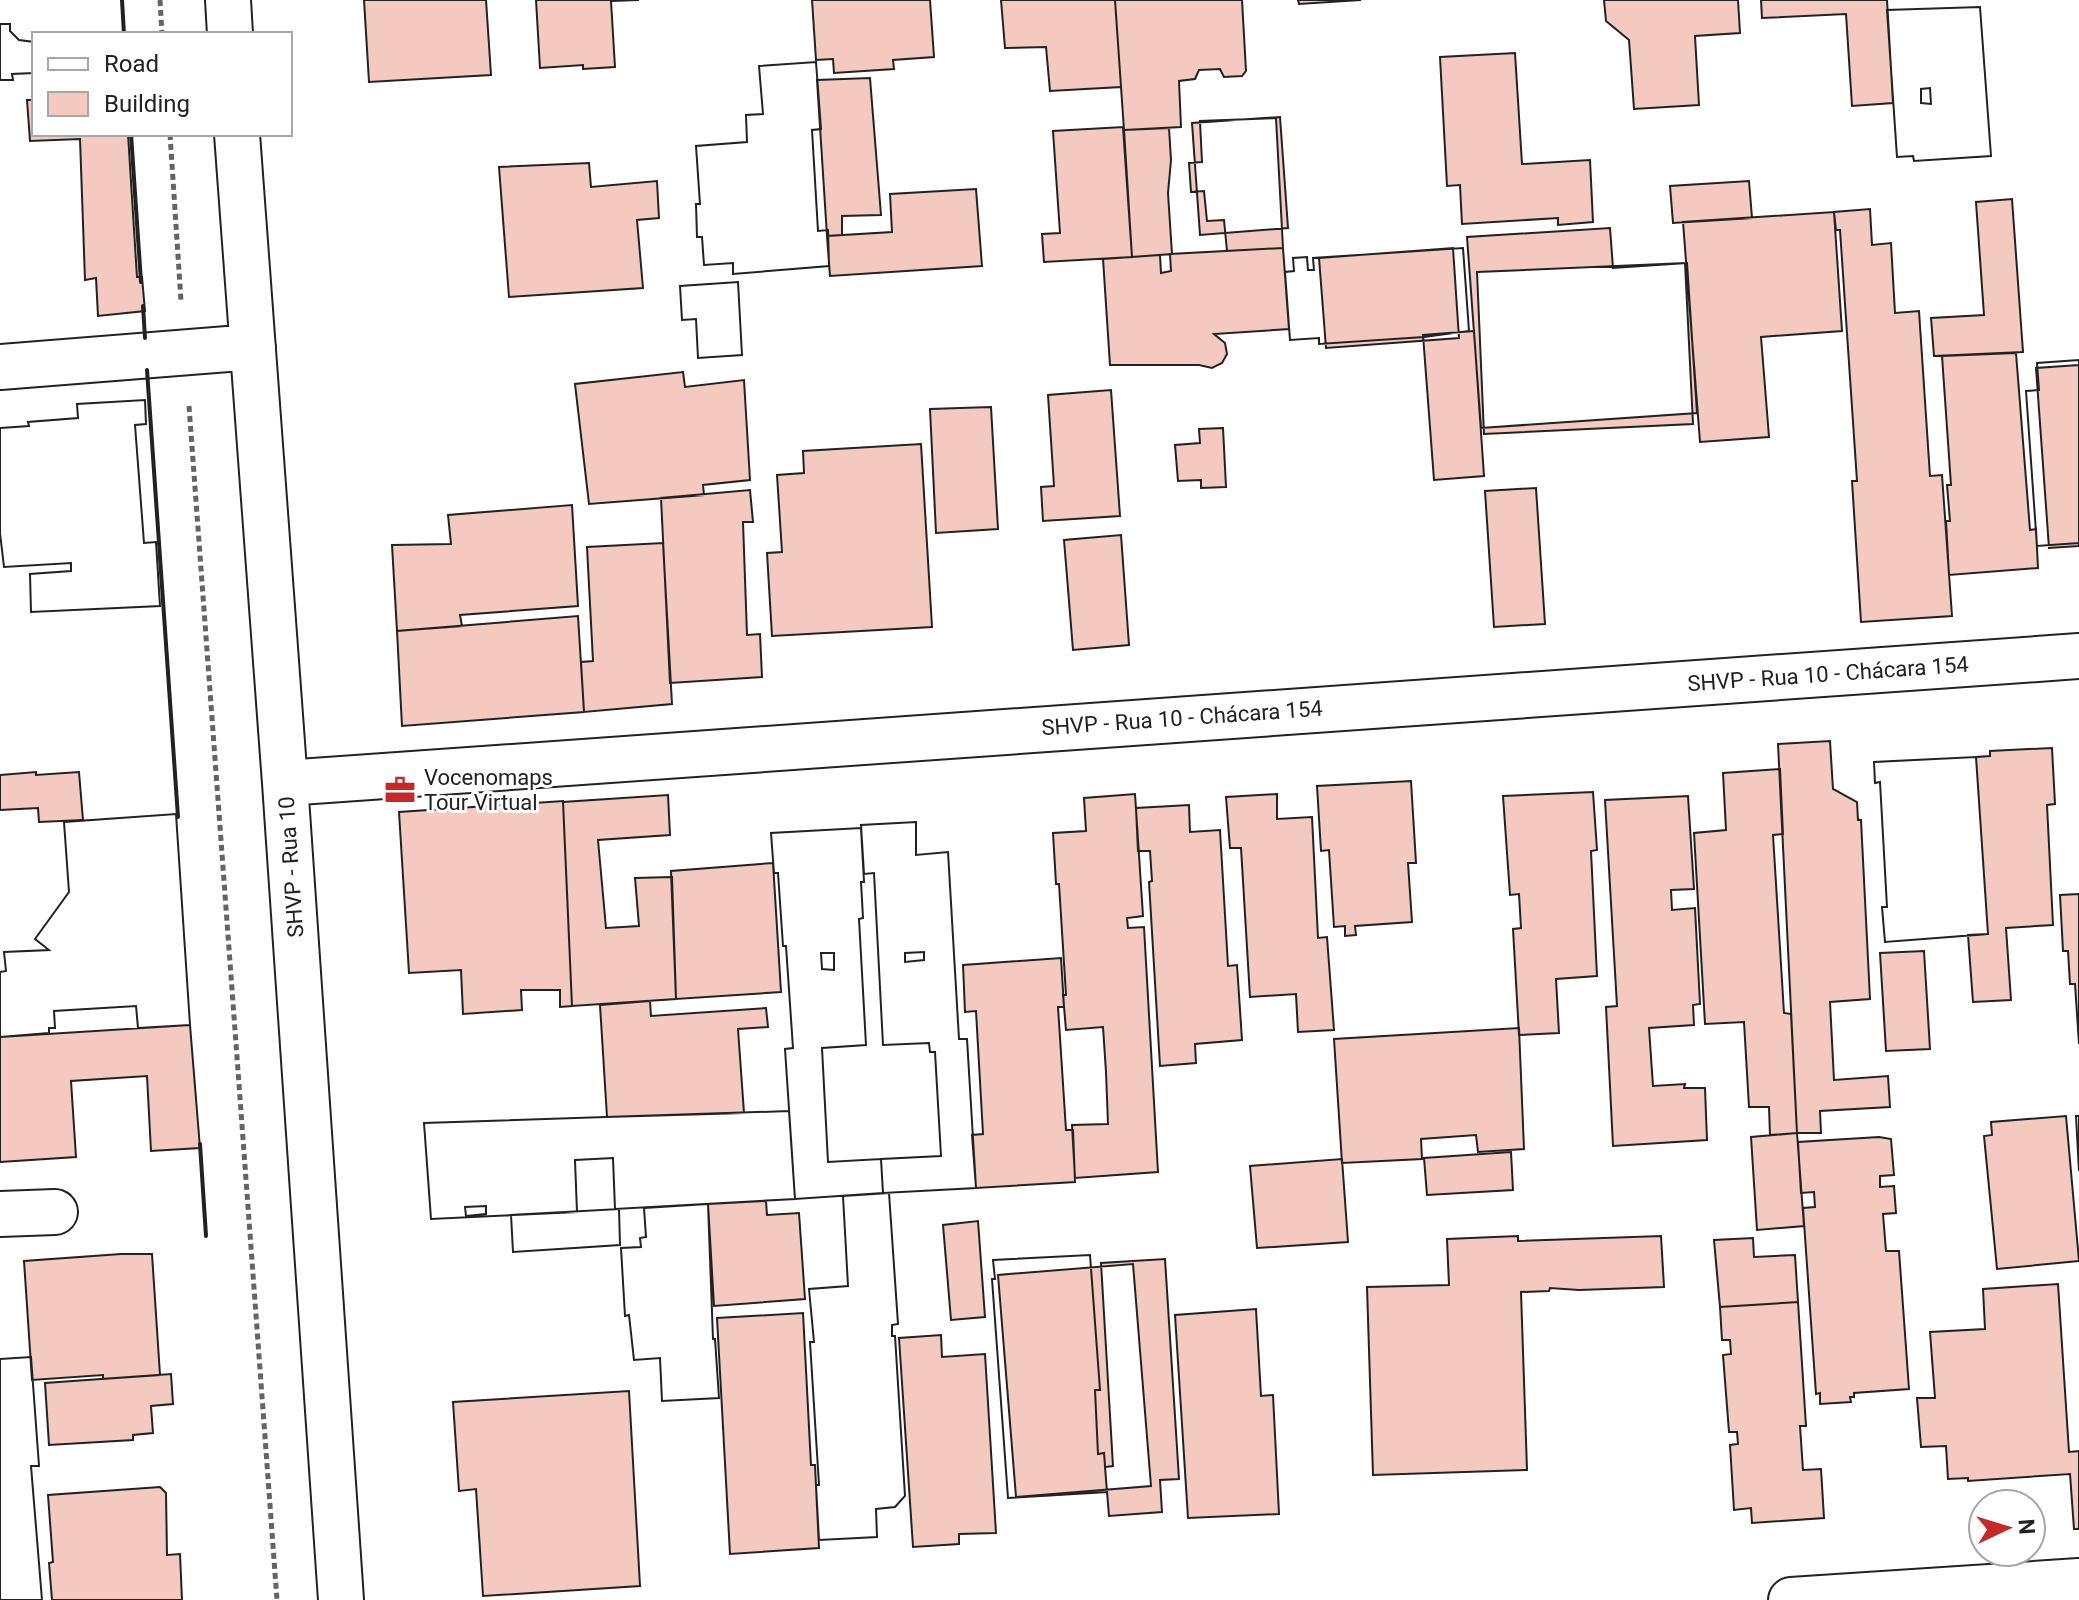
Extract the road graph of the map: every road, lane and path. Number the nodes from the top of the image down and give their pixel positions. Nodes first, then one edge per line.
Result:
1 (160, 0) edge
2 (228, 0) edge
3 (162, 32) edge
4 (230, 32) edge
5 (170, 136) edge
6 (237, 136) edge
7 (253, 347) junction
8 (185, 351) junction
9 (0, 367) edge
10 (2079, 656) edge
11 (285, 783) junction
12 (55, 1212) dead end
13 (0, 1214) edge
14 (2079, 1581) edge
15 (277, 1600) edge
16 (341, 1600) edge
17 (1791, 1600) edge

1 - 3 path
2 - 4 street
5 - 8 path
6 - 7 street, SHVP - Rua 10
7 - 8 street
7 - 11 street, SHVP - Rua 10
8 - 9 street
8 - 15 path
10 - 11 street, SHVP - Rua 10 - Chácara 154
11 - 16 street, SHVP - Rua 10
12 - 13 street
14 - 17 street

